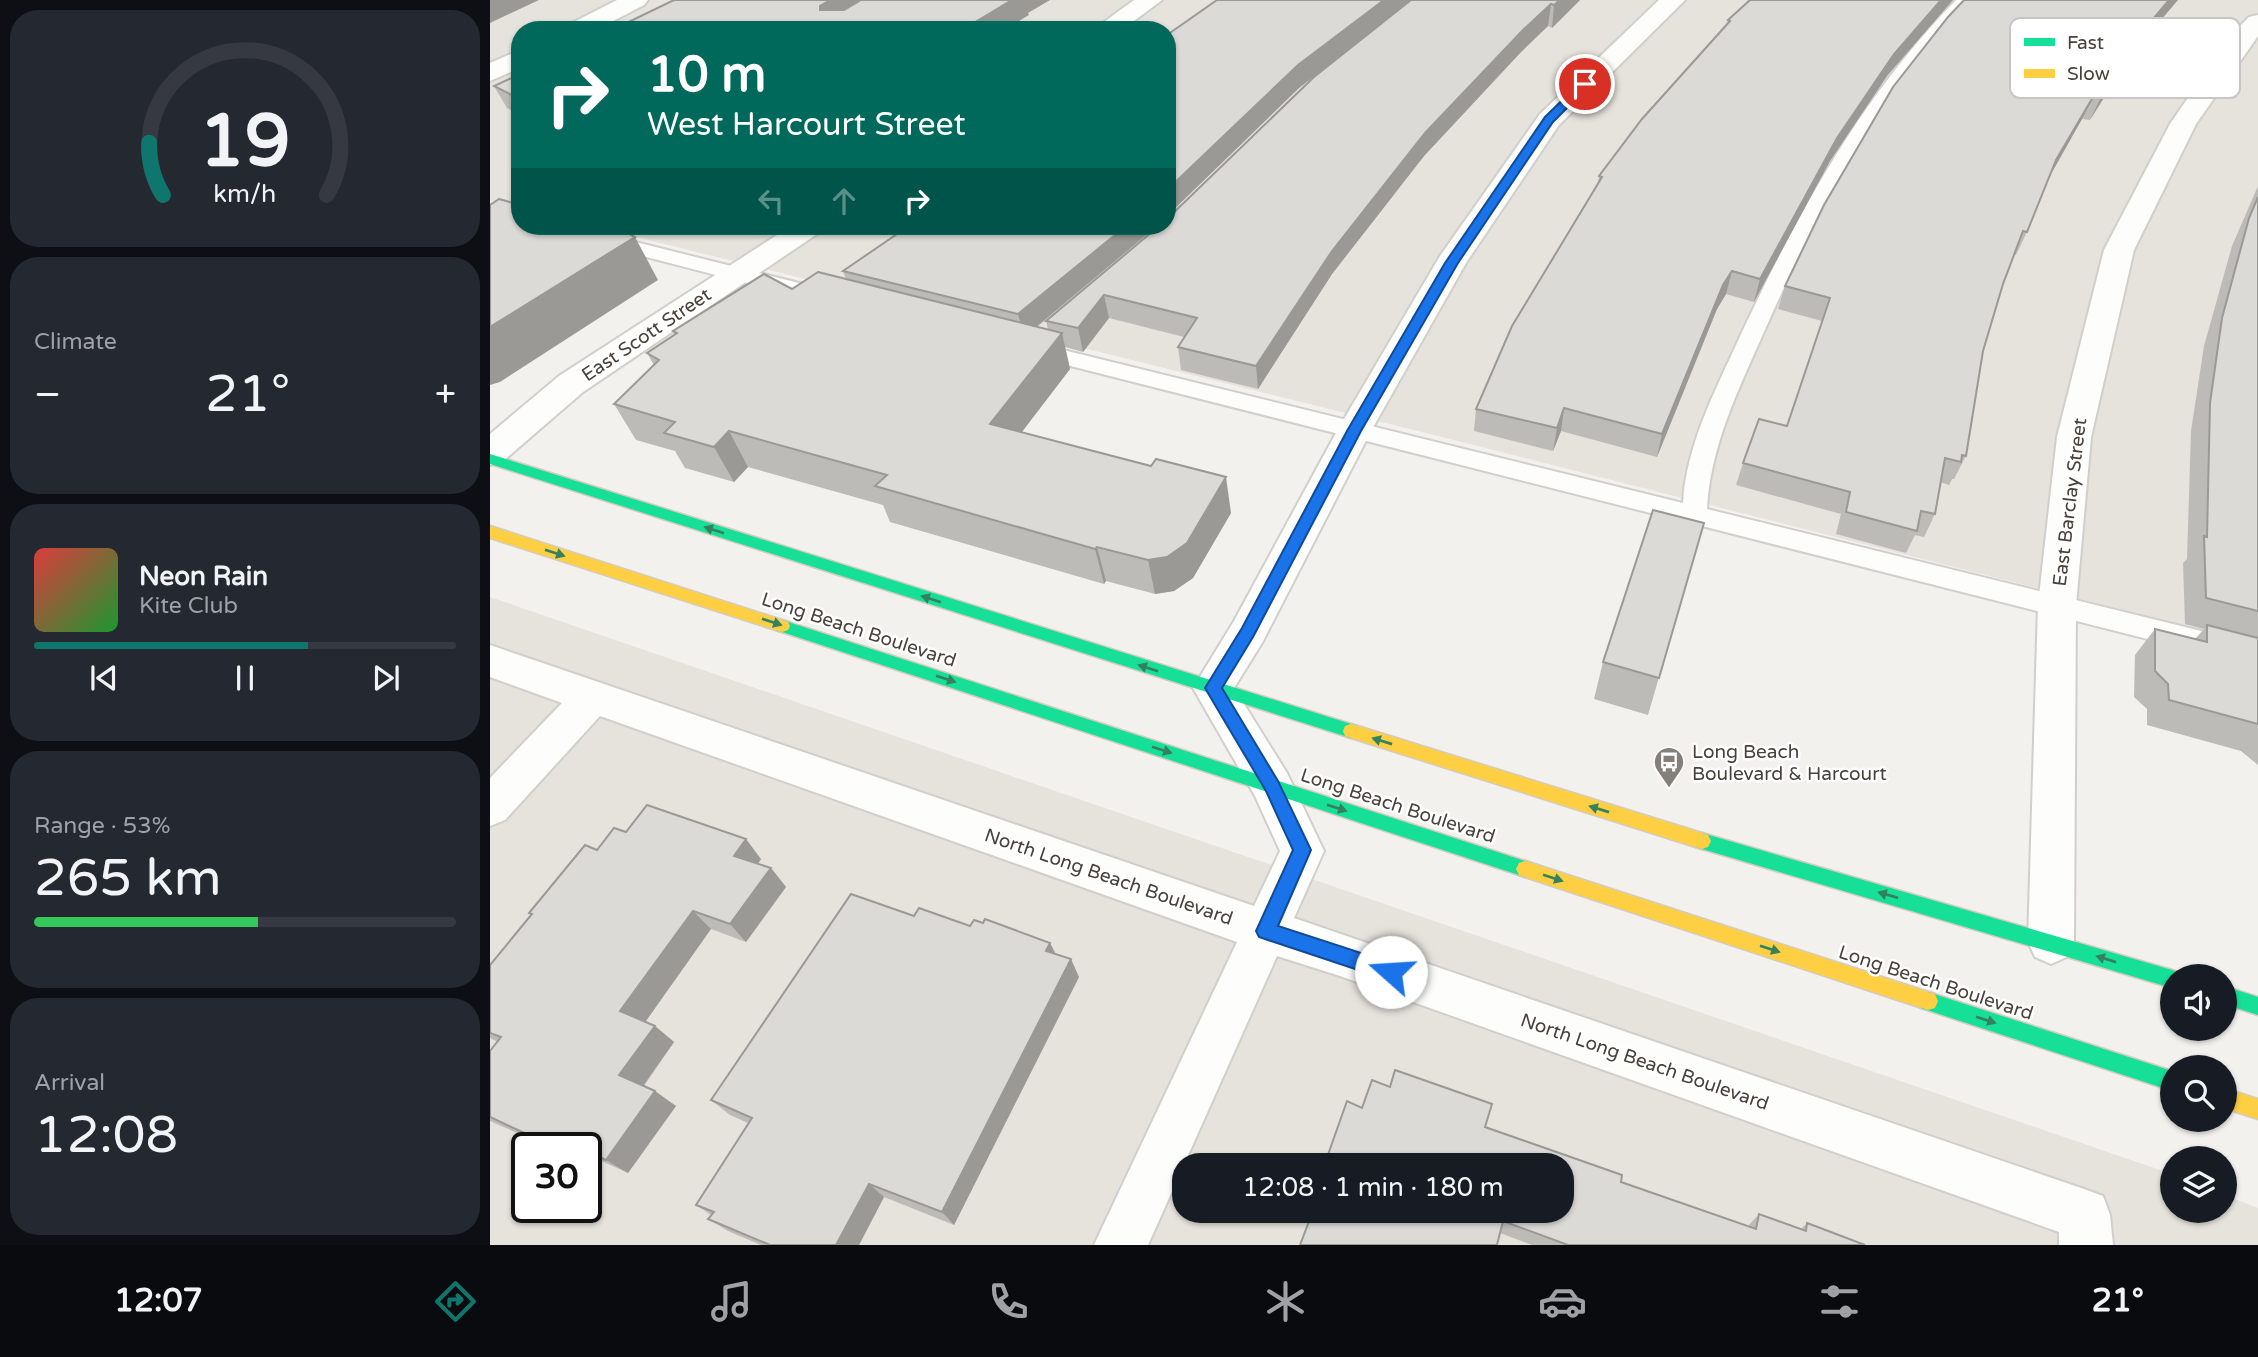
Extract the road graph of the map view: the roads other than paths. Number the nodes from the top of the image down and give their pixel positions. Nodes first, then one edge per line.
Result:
1 (636, 0) edge
2 (1150, 0) edge
3 (1673, 0) edge
4 (1965, 0) edge
5 (595, 21) edge
6 (1118, 21) edge
7 (2258, 22) edge
8 (2240, 40) edge
9 (511, 62) edge
10 (490, 73) edge
11 (2201, 98) edge
12 (584, 235) edge
13 (796, 235) edge
14 (737, 274) junction
15 (844, 301) edge
16 (1049, 331) edge
17 (1354, 431) junction
18 (490, 453) edge
19 (490, 459) edge
20 (1693, 516) junction
21 (490, 532) edge
22 (2057, 605) junction
23 (2258, 656) edge
24 (490, 661) edge
25 (1213, 688) junction
26 (593, 697) junction
27 (1272, 786) junction
28 (490, 807) edge
29 (1266, 931) junction
30 (2051, 942) junction
31 (2160, 975) edge
32 (2237, 999) edge
33 (2258, 1006) edge
34 (2160, 1077) edge
35 (2237, 1102) edge
36 (2258, 1109) edge
37 (2085, 1230) edge
38 (1121, 1245) edge

1 - 5 street
2 - 6 street
3 - 17 street
4 - 20 lane
7 - 8 street, East Barclay Street
9 - 10 street
11 - 22 street, East Barclay Street
12 - 14 lane
13 - 14 street, East Scott Street
14 - 15 lane
14 - 18 street, East Scott Street
16 - 17 lane
17 - 20 lane
17 - 25 street
25 -> 19 main road
20 - 22 lane
21 -> 27 main road, Long Beach Boulevard
22 - 23 lane
22 - 30 street, East Barclay Street
24 - 26 street, North Long Beach Boulevard
25 - 27 street
30 -> 25 main road
26 - 28 street
26 - 29 street, North Long Beach Boulevard
27 - 29 street
27 -> 34 main road, Long Beach Boulevard
29 - 37 street, North Long Beach Boulevard
29 - 38 street
31 -> 30 main road
32 - 33 main road
35 - 36 main road

